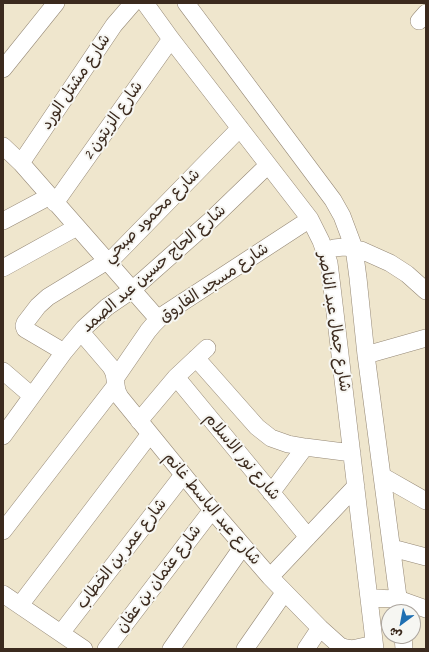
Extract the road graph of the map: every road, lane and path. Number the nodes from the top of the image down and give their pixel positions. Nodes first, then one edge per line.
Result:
1 (56, 3) edge
2 (133, 3) edge
3 (145, 3) edge
4 (186, 3) edge
5 (171, 39) junction
6 (3, 69) edge
7 (240, 128) junction
8 (10, 158) edge
9 (268, 165) junction
10 (52, 199) junction
11 (310, 219) junction
12 (3, 221) edge
13 (77, 227) junction
14 (354, 248) junction
15 (325, 251) junction
16 (107, 261) junction
17 (3, 268) edge
18 (132, 290) junction
19 (426, 291) edge
20 (158, 319) junction
21 (81, 332) junction
22 (426, 338) edge
23 (64, 352) junction
24 (366, 355) junction
25 (3, 371) edge
26 (176, 377) junction
27 (115, 382) junction
28 (32, 396) junction
29 (144, 427) junction
30 (4, 432) edge
31 (305, 447) junction
32 (380, 458) junction
33 (353, 459) junction
34 (183, 475) junction
35 (382, 476) junction
36 (356, 486) junction
37 (271, 493) junction
38 (426, 501) edge
39 (212, 510) junction
40 (3, 531) edge
41 (308, 537) junction
42 (243, 546) junction
43 (392, 548) junction
44 (426, 557) edge
45 (270, 577) junction
46 (284, 593) junction
47 (3, 594) edge
48 (369, 598) junction
49 (392, 604) edge
50 (399, 604) edge
51 (20, 605) junction
52 (320, 628) junction
53 (60, 633) junction
54 (368, 647) edge
55 (84, 649) edge
56 (106, 649) edge
57 (171, 649) edge
58 (245, 649) edge
59 (306, 649) edge

1 - 6 street
2 - 8 street, شارع مشتل الورد
3 - 5 street, شارع جمال عبد الناصر
4 - 14 street, شارع جمال عبد الناصر
5 - 7 street, شارع جمال عبد الناصر
5 - 10 street, شارع الزيتون 2
7 - 9 street, شارع جمال عبد الناصر
7 - 16 street, شارع محمود صبحي
8 - 10 street
9 - 11 street, شارع جمال عبد الناصر
9 - 18 street, شارع الحاج حسين عبد الصمد
10 - 12 street
10 - 13 street
11 - 15 street, شارع جمال عبد الناصر
11 - 20 street, شارع مسجد الفاروق
13 - 16 street
13 - 17 street
14 - 15 street
14 - 19 street
14 - 24 street, شارع جمال عبد الناصر
15 - 33 street, شارع جمال عبد الناصر
16 - 18 street
16 - 23 street, شارع محمود صبحي
18 - 20 street
18 - 21 street, شارع الحاج حسين عبد الصمد
20 - 27 street, شارع مسجد الفاروق
21 - 23 street, شارع الحاج حسين عبد الصمد
21 - 27 street, شارع عبد الباسط غانم
22 - 24 street
23 - 28 street, شارع الحاج حسين عبد الصمد
24 - 32 street, شارع جمال عبد الناصر
25 - 28 street
26 - 29 street
26 - 31 street
26 - 37 street, شارع نور الاسلام
27 - 29 street, شارع عبد الباسط غانم
27 - 40 street, شارع مسجد الفاروق
28 - 30 street, شارع الحاج حسين عبد الصمد
29 - 34 street, شارع عبد الباسط غانم
29 - 51 street
31 - 33 street
31 - 37 street
32 - 33 street
32 - 35 street, شارع جمال عبد الناصر
33 - 36 street, شارع جمال عبد الناصر
34 - 39 street, شارع عبد الباسط غانم
34 - 53 street, شارع عمر بن الخطاب
35 - 38 street
35 - 43 street, شارع جمال عبد الناصر
36 - 41 street
36 - 48 street, شارع جمال عبد الناصر
37 - 41 street, شارع نور الاسلام
39 - 42 street, شارع عبد الباسط غانم
39 - 56 street, شارع عثمان بن عفان
41 - 45 street
42 - 45 street, شارع عبد الباسط غانم
42 - 57 street
43 - 44 street
43 - 50 street, شارع جمال عبد الناصر
45 - 46 street, شارع عبد الباسط غانم
46 - 52 street, شارع عبد الباسط غانم
46 - 58 street
47 - 51 street
48 - 49 street
48 - 54 street, شارع جمال عبد الناصر
51 - 53 street
52 - 54 street, شارع عبد الباسط غانم
52 - 59 street
53 - 55 street

